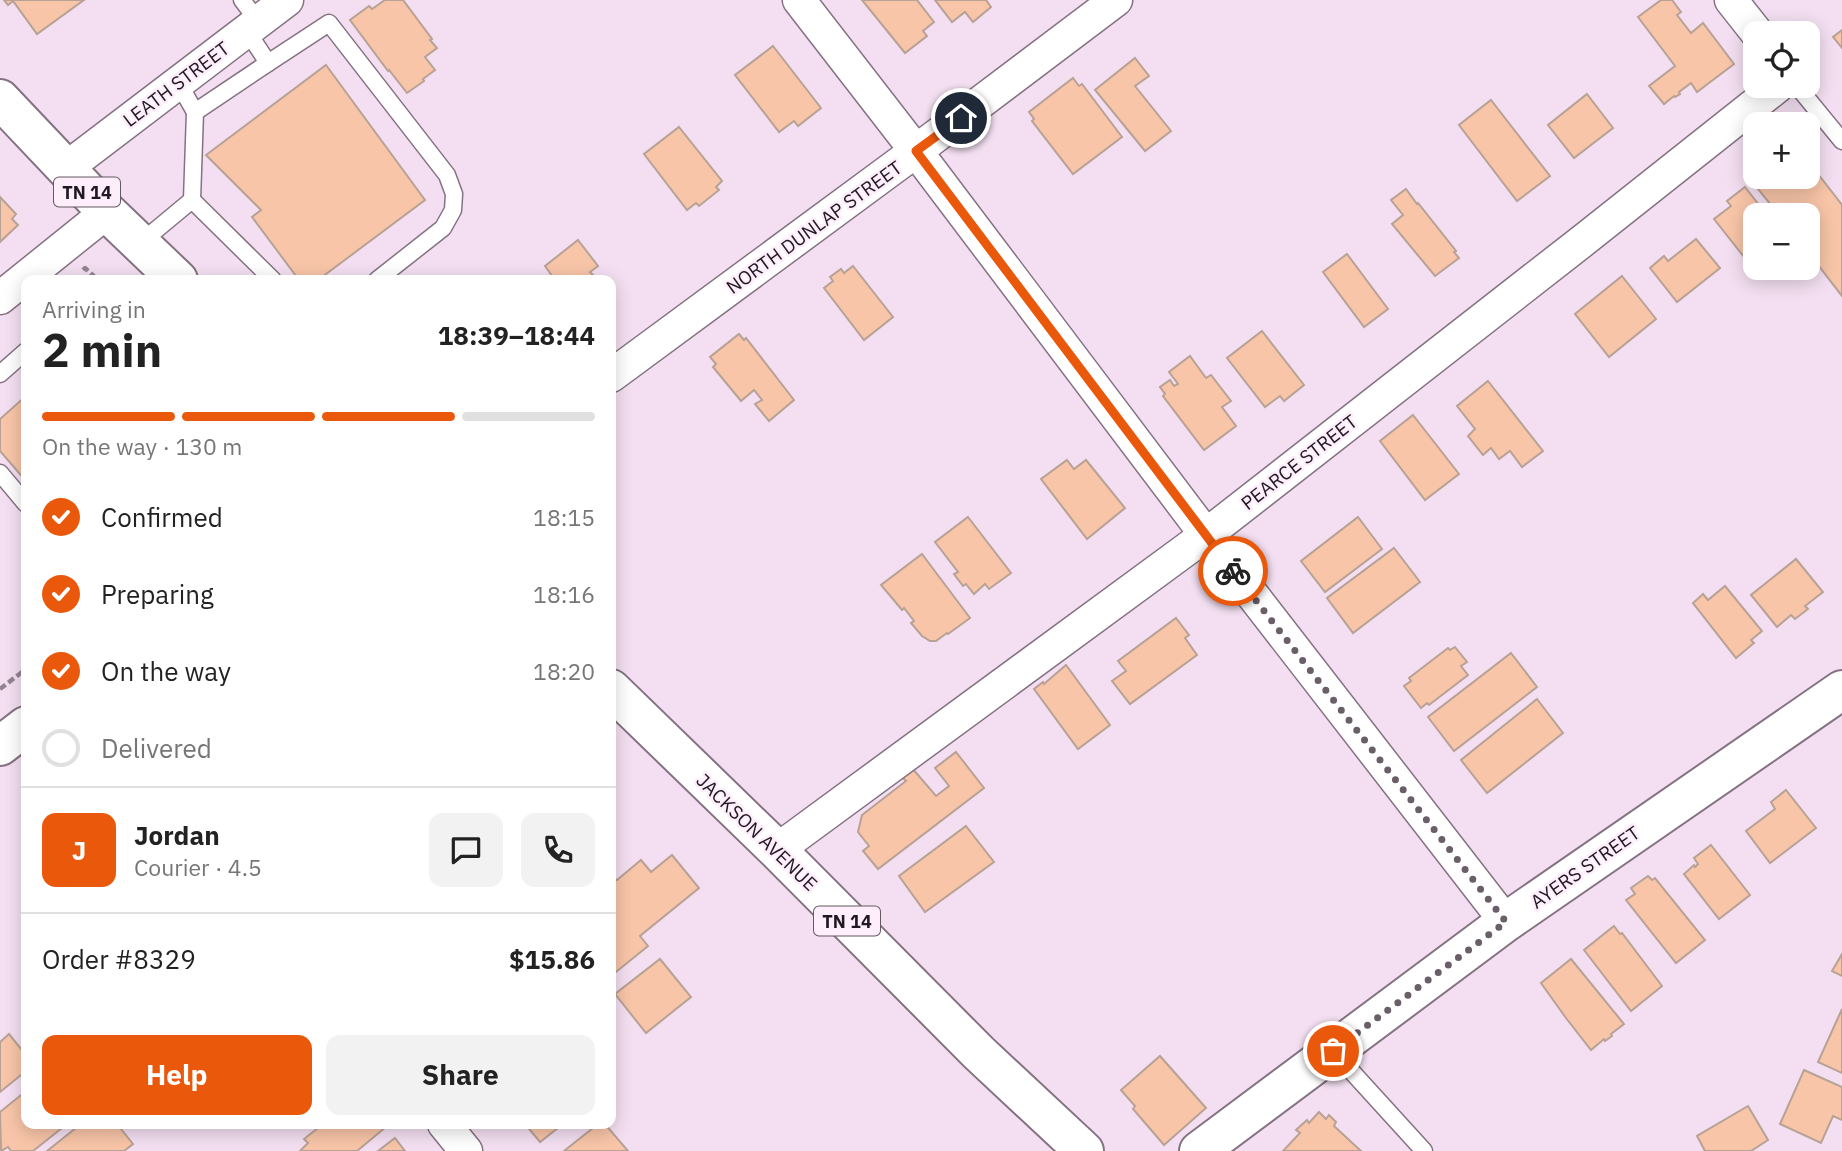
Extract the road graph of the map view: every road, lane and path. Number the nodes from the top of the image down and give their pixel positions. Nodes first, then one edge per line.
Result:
1 (287, 0) edge
2 (799, 0) edge
3 (1116, 0) edge
4 (1734, 1) edge
5 (249, 17) edge
6 (1748, 21) edge
7 (268, 63) junction
8 (178, 82) junction
9 (1762, 98) edge
10 (1807, 98) edge
11 (0, 99) edge
12 (195, 112) junction
13 (1842, 141) edge
14 (916, 151) junction
15 (65, 169) junction
16 (192, 200) junction
17 (107, 212) junction
18 (139, 244) junction
19 (85, 268) dead end
20 (29, 275) edge
21 (93, 275) edge
22 (173, 275) edge
23 (268, 275) edge
24 (383, 275) edge
25 (21, 281) edge
26 (0, 298) edge
27 (21, 355) edge
28 (616, 372) edge
29 (0, 374) edge
30 (0, 473) edge
31 (21, 498) edge
32 (1206, 535) junction
33 (21, 672) edge
34 (0, 689) edge
35 (1842, 690) edge
36 (616, 694) edge
37 (21, 730) edge
38 (0, 746) edge
39 (777, 850) junction
40 (1506, 922) junction
41 (1333, 1051) junction
42 (448, 1129) edge
43 (466, 1151) edge
44 (1084, 1151) edge
45 (1199, 1151) edge
46 (1424, 1151) edge

1 - 5 street, LEATH STREET
2 - 14 street
3 - 14 street, NORTH DUNLAP STREET
4 - 6 street
5 - 7 lane
5 - 8 street, LEATH STREET
7 - 12 lane
7 - 24 lane
8 - 12 lane
8 - 15 street, LEATH STREET
9 - 32 street, PEARCE STREET
10 - 13 lane
11 - 15 main road, TN 14
12 - 16 lane
14 - 28 street, NORTH DUNLAP STREET
14 - 32 street
15 - 17 main road, TN 14
16 - 18 lane
16 - 23 lane
17 - 18 main road, TN 14
17 - 20 street
18 - 22 main road, TN 14
19 - 21 path
25 - 26 street
27 - 29 lane
30 - 31 lane
32 - 39 street, PEARCE STREET
32 - 40 street
33 - 34 path
35 - 40 main road, AYERS STREET
36 - 39 main road, JACKSON AVENUE / TN 14
37 - 38 main road
39 - 44 main road, JACKSON AVENUE / TN 14
40 - 41 main road, AYERS STREET
41 - 45 main road, AYERS STREET
41 - 46 lane
42 - 43 street

